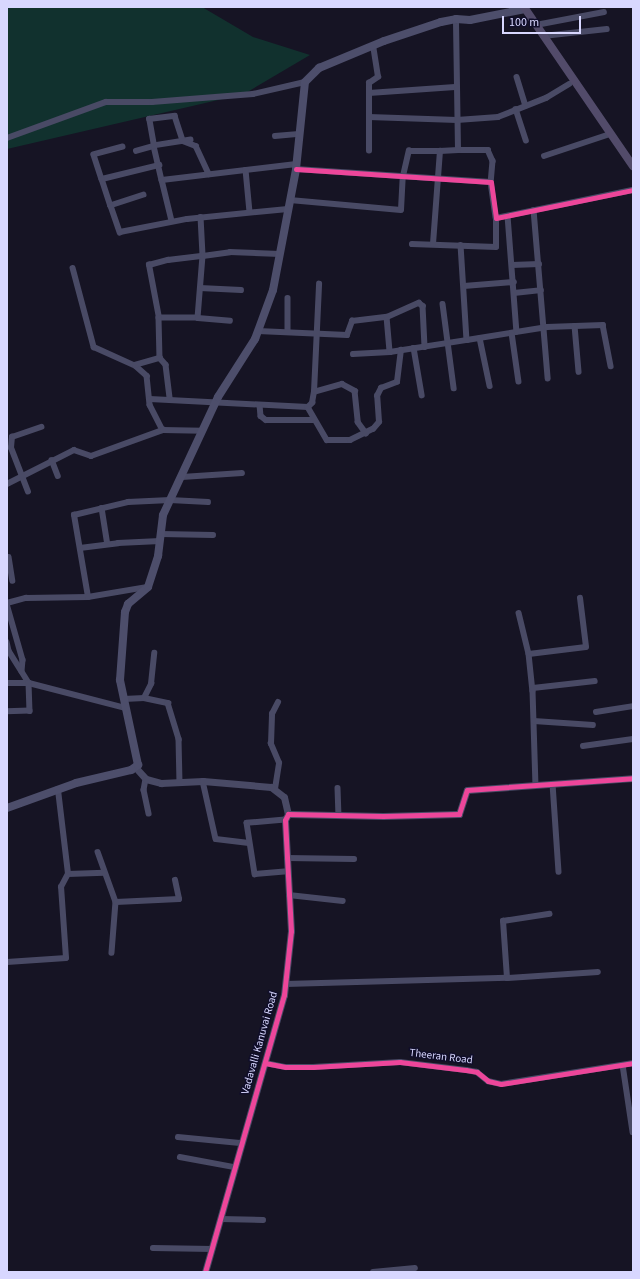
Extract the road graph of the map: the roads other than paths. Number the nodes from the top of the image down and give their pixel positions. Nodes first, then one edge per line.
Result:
1 (508, 7) edge
2 (521, 8) edge
3 (604, 12) dead end
4 (459, 19) junction
5 (536, 25) junction
6 (607, 29) dead end
7 (543, 36) junction
8 (373, 46) junction
9 (517, 77) dead end
10 (305, 82) junction
11 (572, 85) junction
12 (456, 87) junction
13 (369, 93) junction
14 (526, 106) junction
15 (516, 110) junction
16 (369, 117) junction
17 (457, 120) junction
18 (299, 134) junction
19 (610, 134) junction
20 (275, 136) dead end
21 (7, 138) edge
22 (191, 140) dead end
23 (526, 140) dead end
24 (183, 141) junction
25 (154, 146) junction
26 (122, 147) dead end
27 (458, 150) junction
28 (136, 151) dead end
29 (369, 151) dead end
30 (440, 151) junction
31 (544, 156) dead end
32 (630, 158) edge
33 (159, 165) junction
34 (633, 166) edge
35 (296, 167) junction
36 (246, 170) junction
37 (209, 174) junction
38 (403, 176) junction
39 (437, 178) junction
40 (102, 179) junction
41 (162, 180) junction
42 (491, 182) junction
43 (633, 190) edge
44 (144, 195) dead end
45 (290, 200) junction
46 (111, 206) junction
47 (288, 209) junction
48 (534, 210) junction
49 (250, 212) junction
50 (508, 216) junction
51 (201, 217) junction
52 (496, 218) junction
53 (172, 222) junction
54 (412, 244) dead end
55 (433, 244) junction
56 (461, 245) junction
57 (280, 254) junction
58 (203, 256) junction
59 (538, 264) junction
60 (512, 265) junction
61 (73, 268) dead end
62 (514, 282) junction
63 (319, 284) dead end
64 (464, 286) junction
65 (200, 288) junction
66 (241, 290) dead end
67 (541, 290) junction
68 (514, 293) junction
69 (288, 298) dead end
70 (443, 304) dead end
71 (388, 317) junction
72 (159, 318) junction
73 (198, 318) junction
74 (230, 322) dead end
75 (575, 326) junction
76 (544, 327) junction
77 (258, 331) junction
78 (288, 332) junction
79 (515, 332) junction
80 (318, 333) junction
81 (480, 338) junction
82 (467, 340) junction
83 (447, 343) junction
84 (425, 347) junction
85 (414, 348) junction
86 (400, 350) junction
87 (390, 352) junction
88 (353, 354) dead end
89 (160, 358) junction
90 (135, 365) junction
91 (610, 366) dead end
92 (579, 372) dead end
93 (548, 378) dead end
94 (518, 382) dead end
95 (490, 386) dead end
96 (454, 388) dead end
97 (314, 392) junction
98 (422, 395) dead end
99 (150, 399) junction
100 (170, 400) junction
101 (215, 404) junction
102 (260, 405) junction
103 (308, 406) junction
104 (314, 420) junction
105 (41, 427) dead end
106 (163, 430) junction
107 (202, 431) junction
108 (366, 433) junction
109 (52, 460) junction
110 (242, 473) dead end
111 (58, 476) dead end
112 (22, 477) junction
113 (182, 477) junction
114 (7, 484) edge
115 (28, 492) dead end
116 (170, 500) junction
117 (208, 502) dead end
118 (102, 508) junction
119 (213, 535) dead end
120 (160, 538) junction
121 (108, 544) junction
122 (80, 548) junction
123 (9, 557) dead end
124 (13, 581) dead end
125 (148, 587) junction
126 (88, 596) junction
127 (580, 598) dead end
128 (7, 603) edge
129 (519, 613) dead end
130 (7, 642) edge
131 (8, 651) edge
132 (154, 653) dead end
133 (529, 654) junction
134 (22, 671) junction
135 (595, 681) dead end
136 (29, 682) junction
137 (7, 683) edge
138 (533, 688) junction
139 (144, 698) junction
140 (124, 699) junction
141 (278, 702) dead end
142 (633, 706) edge
143 (126, 708) junction
144 (7, 712) edge
145 (596, 712) dead end
146 (534, 721) junction
147 (592, 725) dead end
148 (633, 739) edge
149 (583, 746) dead end
150 (136, 768) junction
151 (633, 778) edge
152 (146, 779) junction
153 (203, 781) junction
154 (180, 782) junction
155 (536, 784) junction
156 (553, 784) junction
157 (338, 788) dead end
158 (275, 789) junction
159 (58, 790) junction
160 (7, 808) edge
161 (149, 812) dead end
162 (339, 815) junction
163 (286, 817) junction
164 (249, 843) junction
165 (98, 852) dead end
166 (287, 858) junction
167 (354, 859) dead end
168 (287, 871) junction
169 (559, 872) dead end
170 (104, 873) junction
171 (68, 874) junction
172 (175, 880) dead end
173 (289, 895) junction
174 (343, 901) dead end
175 (116, 902) junction
176 (549, 914) dead end
177 (112, 953) dead end
178 (7, 962) edge
179 (598, 972) dead end
180 (507, 978) junction
181 (286, 984) junction
182 (266, 1063) junction
183 (633, 1063) edge
184 (623, 1065) junction
185 (633, 1132) edge
186 (178, 1137) dead end
187 (240, 1142) junction
188 (180, 1157) dead end
189 (234, 1167) junction
190 (221, 1219) junction
191 (263, 1220) dead end
192 (153, 1248) dead end
193 (212, 1249) junction
194 (415, 1268) dead end
195 (205, 1272) edge
196 (373, 1272) edge

1 - 4 main road
2 - 4 main road
2 - 5 main road
2 - 11 main road
3 - 5 street
4 - 8 main road
4 - 12 street
5 - 7 main road
6 - 7 street
7 - 11 main road
8 - 10 main road
8 - 13 street
9 - 14 street
10 - 18 main road
10 - 21 street
11 - 14 street
11 - 19 main road
12 - 13 street
12 - 17 street
13 - 16 street
14 - 15 street
15 - 17 street
15 - 23 street
16 - 17 street
16 - 29 street
17 - 27 street
18 - 20 street
18 - 35 main road
19 - 31 street
19 - 32 main road
22 - 24 street
24 - 25 street
24 - 25 street
24 - 37 street
25 - 28 street
25 - 33 street
26 - 40 street
27 - 30 street
27 - 42 street
30 - 38 street
30 - 39 street
32 - 34 main road
33 - 40 street
33 - 41 street
35 - 36 street
35 - 38 street
35 - 45 main road
36 - 37 street
36 - 49 street
37 - 41 street
38 - 39 street
38 - 45 street
39 - 42 street
39 - 55 street
40 - 46 street
41 - 53 street
42 - 52 street
43 - 48 street
44 - 46 street
45 - 47 main road
46 - 53 street
47 - 49 street
47 - 57 main road
48 - 50 street
48 - 59 street
49 - 51 street
50 - 52 street
50 - 60 street
51 - 53 street
51 - 58 street
52 - 56 street
54 - 55 street
55 - 56 street
56 - 64 street
57 - 58 street
57 - 77 main road
58 - 65 street
58 - 72 street
59 - 60 street
59 - 67 street
60 - 62 street
61 - 90 street
62 - 64 street
62 - 68 street
63 - 80 street
64 - 82 street
65 - 66 street
65 - 73 street
67 - 68 street
67 - 76 street
68 - 79 street
69 - 78 street
70 - 83 street
71 - 80 street
71 - 84 street
71 - 87 street
72 - 73 street
72 - 89 street
73 - 74 street
75 - 76 street
75 - 91 street
75 - 92 street
76 - 79 street
76 - 93 street
77 - 78 street
77 - 101 main road
78 - 80 street
79 - 81 street
79 - 94 street
80 - 97 street
81 - 82 street
81 - 95 street
82 - 83 street
83 - 84 street
83 - 96 street
84 - 85 street
85 - 86 street
85 - 98 street
86 - 87 street
86 - 108 street
87 - 88 street
89 - 90 street
89 - 100 street
90 - 99 street
97 - 103 street
97 - 108 street
99 - 100 street
99 - 106 street
100 - 101 street
101 - 102 street
101 - 107 main road
102 - 103 street
102 - 104 street
103 - 104 street
104 - 108 street
105 - 112 street
106 - 107 street
106 - 109 street
107 - 113 main road
109 - 111 street
109 - 112 street
110 - 113 street
112 - 114 street
112 - 115 street
113 - 116 main road
116 - 117 street
116 - 118 street
116 - 120 main road
118 - 121 street
118 - 122 street
119 - 120 street
120 - 121 street
120 - 125 main road
121 - 122 street
122 - 126 street
123 - 124 street
125 - 126 street
125 - 140 main road
126 - 128 street
127 - 133 street
128 - 134 street
129 - 133 street
130 - 131 street
131 - 134 street
132 - 139 street
133 - 138 street
134 - 136 street
135 - 138 street
136 - 137 street
136 - 143 street
136 - 144 street
138 - 146 street
139 - 140 street
139 - 154 street
140 - 143 main road
141 - 158 street
142 - 145 street
143 - 150 main road
146 - 147 street
146 - 155 street
148 - 149 street
150 - 152 street
150 - 159 main road
151 - 156 street
152 - 154 street
152 - 161 street
153 - 154 street
153 - 158 street
153 - 164 street
155 - 156 street
155 - 162 street
156 - 169 street
157 - 162 street
158 - 163 street, Vadavalli Kanuvai Road
159 - 160 main road
159 - 171 street
162 - 163 street
163 - 164 street
163 - 166 street, Vadavalli Kanuvai Road
164 - 168 street
165 - 170 street
166 - 167 street
166 - 168 street, Vadavalli Kanuvai Road
168 - 173 street, Vadavalli Kanuvai Road
170 - 171 street
170 - 175 street
171 - 178 street
172 - 175 street
173 - 174 street
173 - 181 street, Vadavalli Kanuvai Road
175 - 177 street
176 - 180 street
179 - 180 street
180 - 181 street
181 - 182 street, Vadavalli Kanuvai Road
182 - 184 street, Theeran Road
182 - 187 street, Vadavalli Kanuvai Road
183 - 184 street, Theeran Road
184 - 185 street
186 - 187 street
187 - 189 street, Vadavalli Kanuvai Road
188 - 189 street
189 - 190 street, Vadavalli Kanuvai Road
190 - 191 street
190 - 193 street, Vadavalli Kanuvai Road
192 - 193 street
193 - 195 street, Vadavalli Kanuvai Road
194 - 196 street

